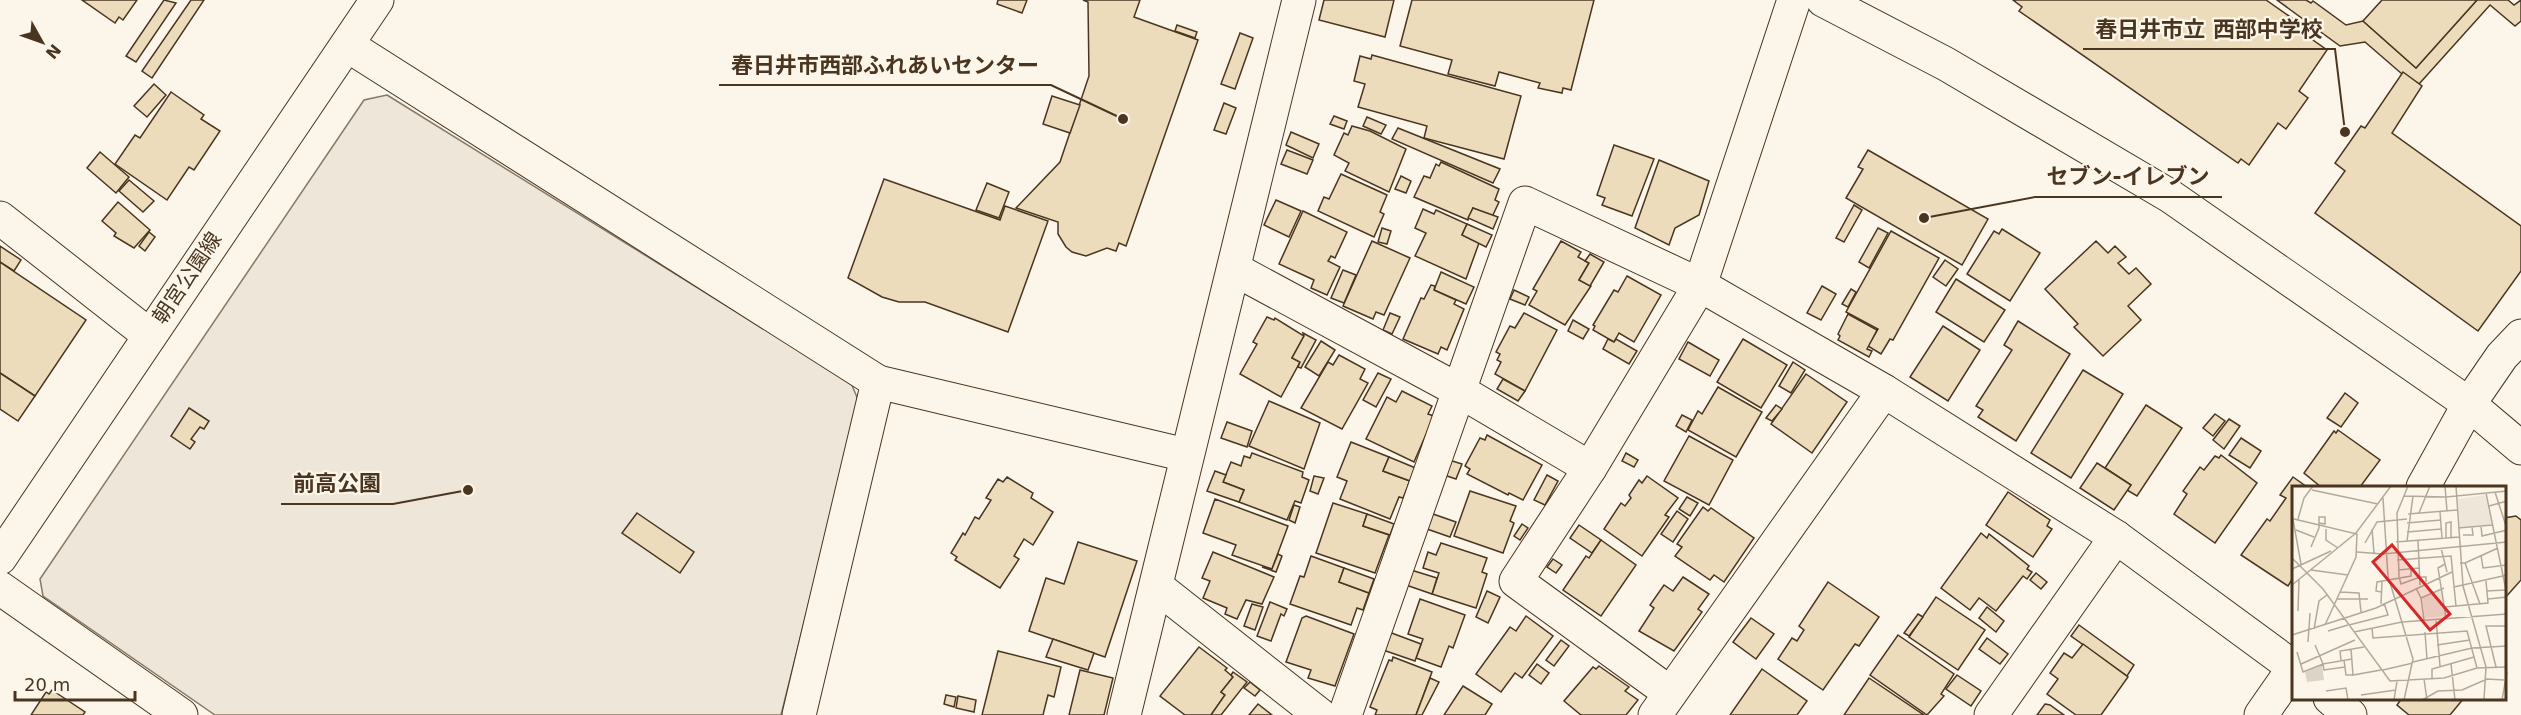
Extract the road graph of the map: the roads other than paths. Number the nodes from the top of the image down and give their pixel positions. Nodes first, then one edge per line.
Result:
1 (377, 0) edge
2 (1299, 0) edge
3 (1794, 0) edge
4 (1823, 0) edge
5 (346, 45) junction
6 (0, 219) edge
7 (1234, 269) junction
8 (1700, 285) junction
9 (149, 335) junction
10 (2521, 336) edge
11 (878, 382) junction
12 (1458, 390) junction
13 (1884, 391) junction
14 (2469, 404) junction
15 (2521, 448) edge
16 (1186, 455) junction
17 (1590, 468) junction
18 (2424, 486) edge
19 (2116, 537) junction
20 (0, 558) edge
21 (1156, 585) junction
22 (0, 588) edge
23 (2292, 667) edge
24 (2292, 669) edge
25 (2331, 700) edge
26 (1663, 704) edge
27 (181, 715) edge
28 (799, 715) edge
29 (1124, 715) edge
30 (1320, 715) edge
31 (1345, 715) edge
32 (1991, 715) edge
33 (2261, 715) edge
34 (2350, 715) edge

1 - 5 street, 朝宮公園線
2 - 7 street
3 - 8 street
4 - 14 street
5 - 9 street, 朝宮公園線
5 - 11 street
6 - 9 street
7 - 12 street
7 - 16 street
8 - 12 street
8 - 13 street
8 - 17 street
9 - 20 street, 朝宮公園線
10 - 14 street
11 - 16 street
11 - 28 street
12 - 17 street
12 - 31 street
13 - 19 street
13 - 26 street
14 - 15 street
14 - 18 street
16 - 21 street
17 - 26 street
19 - 23 street
19 - 32 street
21 - 29 street
21 - 30 street
22 - 27 street
24 - 33 street
25 - 34 street

